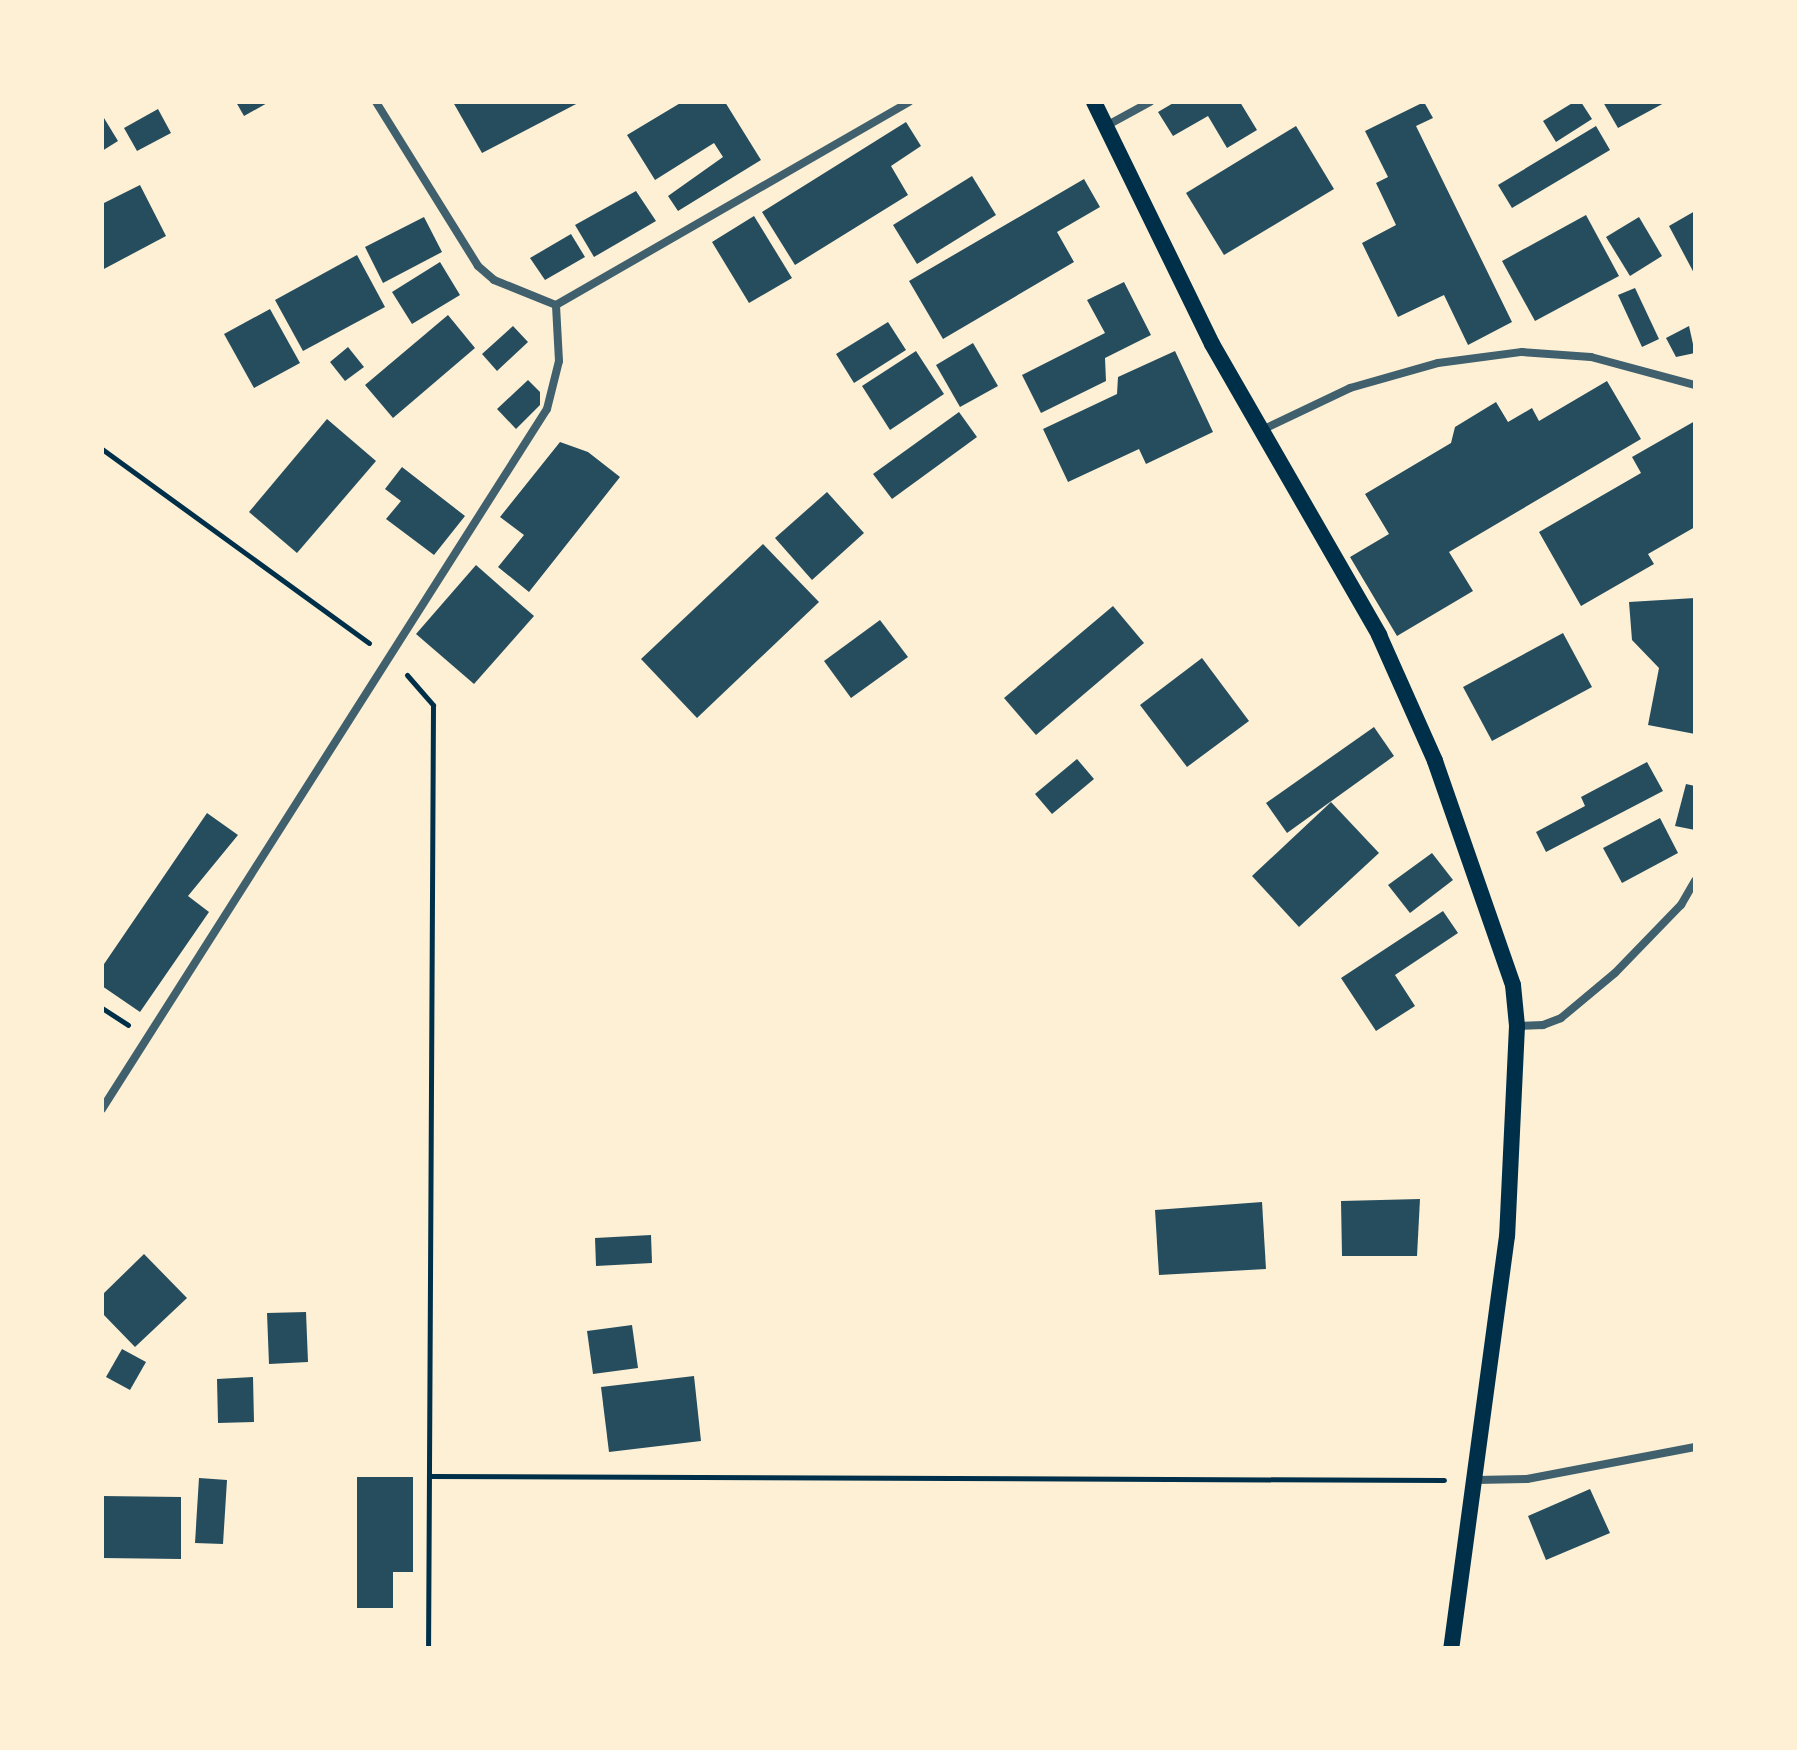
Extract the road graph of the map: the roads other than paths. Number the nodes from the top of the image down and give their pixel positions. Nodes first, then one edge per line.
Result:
1 (376, 102) edge
2 (909, 102) edge
3 (1094, 102) edge
4 (1150, 102) edge
5 (1106, 126) junction
6 (556, 305) junction
7 (1695, 385) edge
8 (1261, 430) junction
9 (1695, 881) edge
10 (1517, 1026) junction
11 (102, 1109) edge
12 (1695, 1447) edge
13 (1476, 1480) junction
14 (1451, 1648) edge

1 - 6 street
2 - 6 street
3 - 5 main road
4 - 5 street
5 - 8 main road
6 - 11 street
7 - 8 street
8 - 10 main road
9 - 10 street
10 - 13 main road
12 - 13 street
13 - 14 main road

